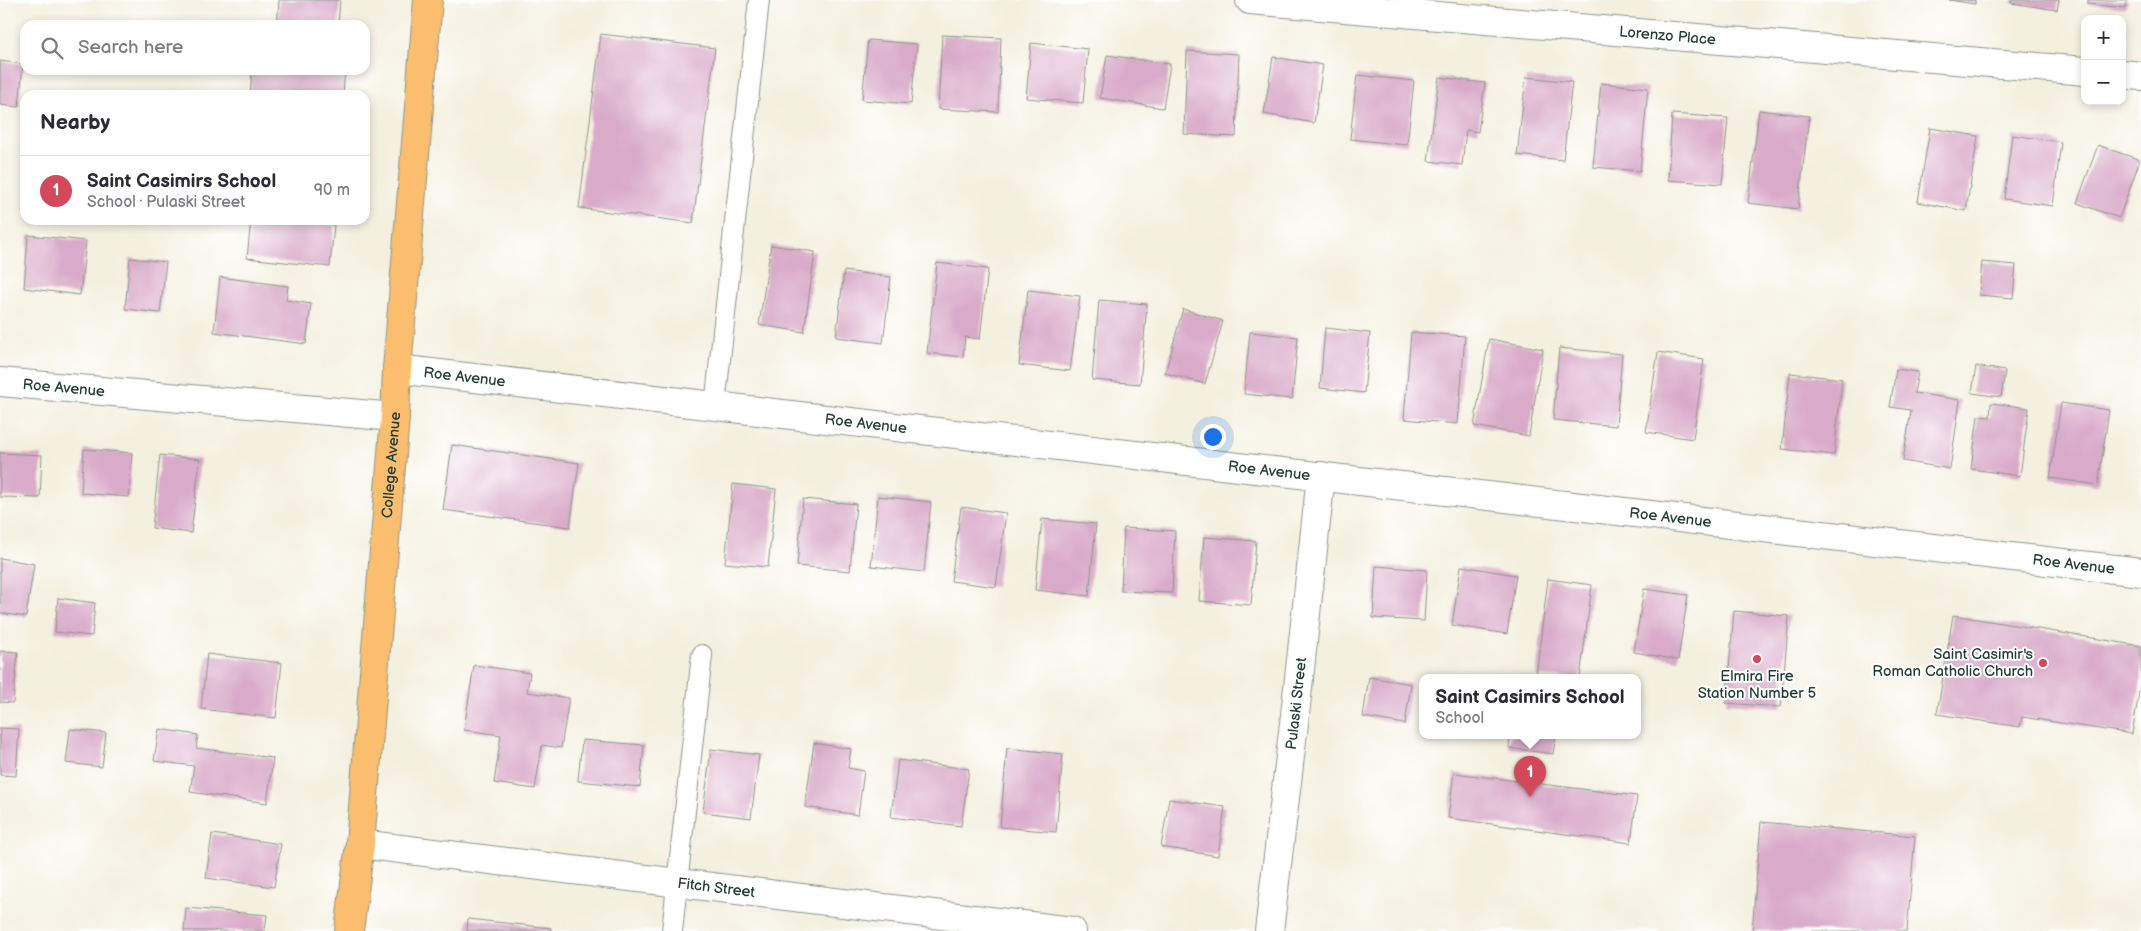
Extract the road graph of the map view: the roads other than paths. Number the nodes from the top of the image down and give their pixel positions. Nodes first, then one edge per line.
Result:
1 (428, 0) edge
2 (759, 0) edge
3 (1250, 0) edge
4 (2081, 71) edge
5 (2126, 74) edge
6 (2141, 76) edge
7 (397, 369) junction
8 (0, 382) edge
9 (715, 406) junction
10 (395, 417) junction
11 (1321, 476) junction
12 (2141, 572) edge
13 (702, 654) dead end
14 (360, 844) junction
15 (677, 883) junction
16 (349, 931) edge
17 (672, 931) edge
18 (1072, 931) edge
19 (1269, 931) edge

1 - 7 main road, College Avenue
2 - 9 lane
3 - 4 street, Lorenzo Place
5 - 6 street
7 - 9 street, Roe Avenue
7 - 10 main road, College Avenue
8 - 10 street, Roe Avenue
9 - 11 street, Roe Avenue
10 - 14 main road, College Avenue
11 - 12 street, Roe Avenue
11 - 19 street, Pulaski Street
13 - 15 lane
14 - 15 street, Fitch Street
14 - 16 main road, College Avenue
15 - 17 lane
15 - 18 street, Fitch Street

